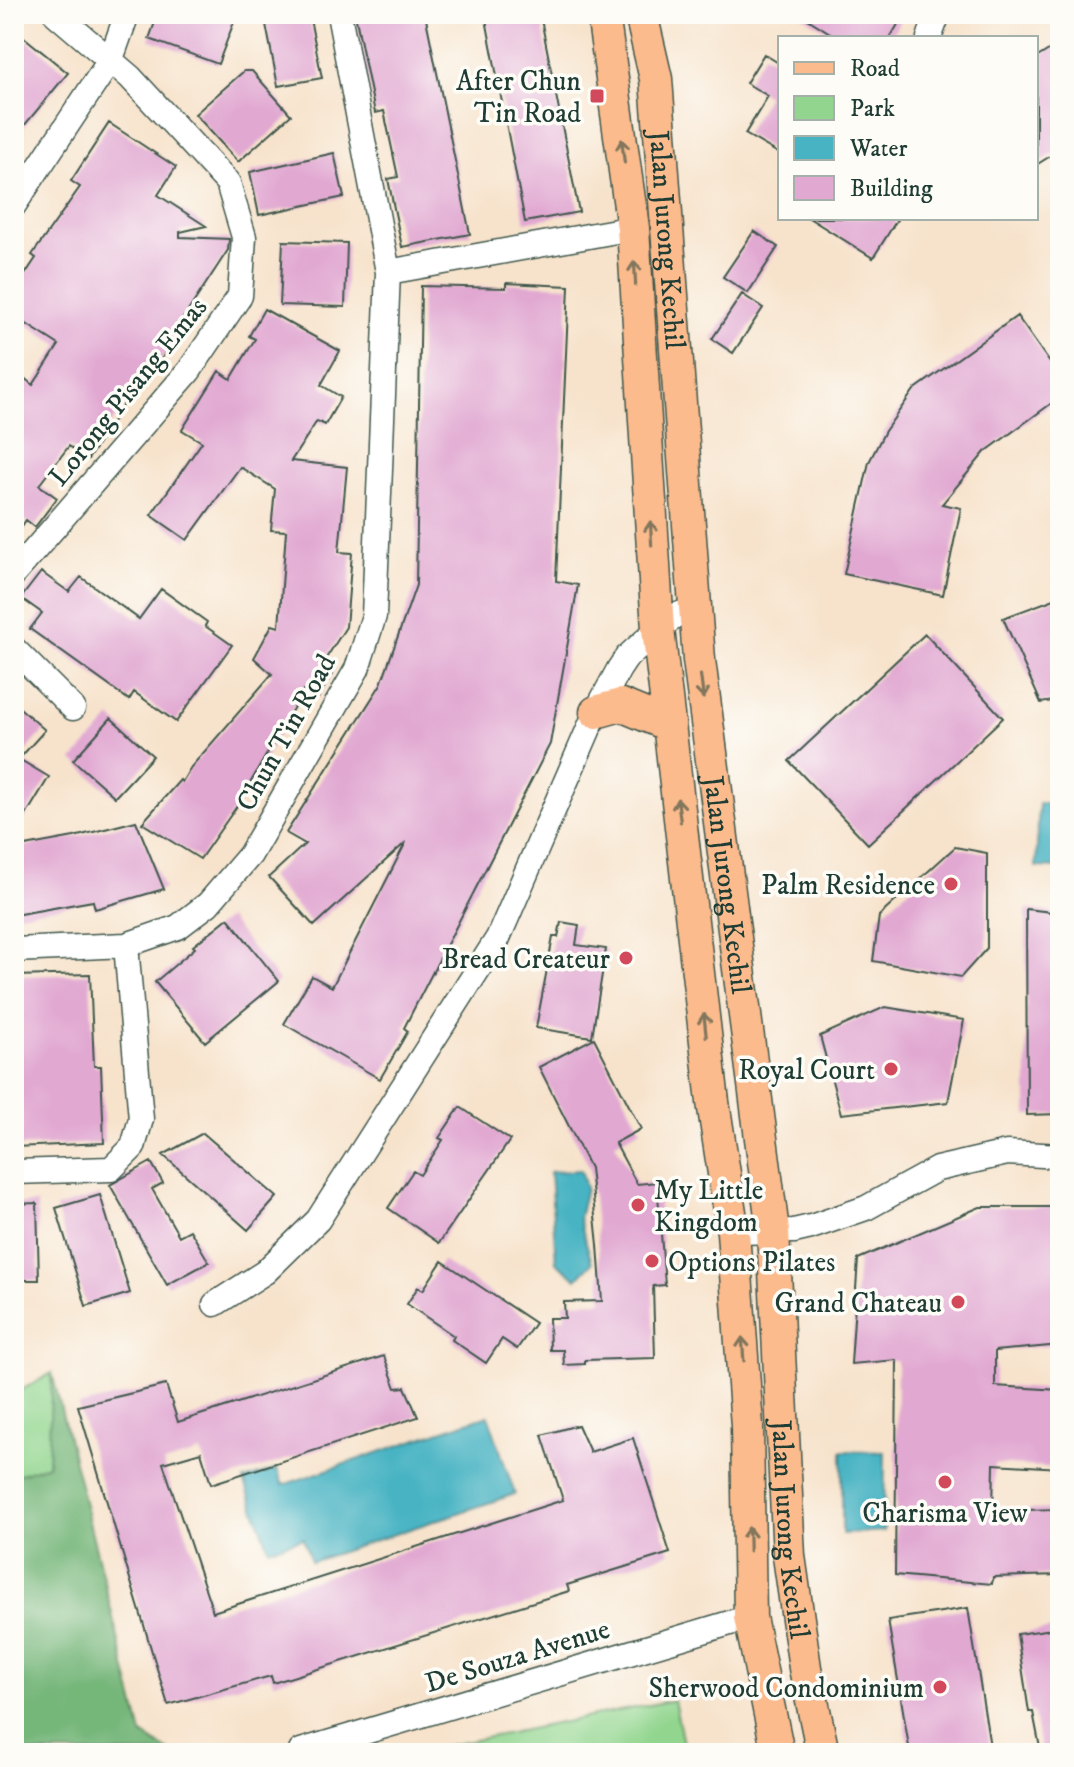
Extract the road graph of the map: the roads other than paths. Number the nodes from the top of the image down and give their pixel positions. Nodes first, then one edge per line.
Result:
1 (56, 14) edge
2 (127, 14) edge
3 (339, 14) edge
4 (603, 14) edge
5 (641, 14) edge
6 (938, 14) edge
7 (930, 36) edge
8 (111, 59) junction
9 (14, 205) edge
10 (633, 228) junction
11 (388, 272) junction
12 (14, 574) edge
13 (695, 609) junction
14 (658, 629) junction
15 (14, 649) edge
16 (73, 708) dead end
17 (596, 712) junction
18 (669, 725) junction
19 (126, 945) junction
20 (14, 950) edge
21 (757, 1097) junction
22 (713, 1102) junction
23 (1060, 1156) edge
24 (14, 1172) edge
25 (773, 1231) junction
26 (733, 1232) junction
27 (215, 1304) dead end
28 (750, 1617) junction
29 (301, 1751) dead end
30 (778, 1753) edge
31 (823, 1753) edge

1 - 8 street, Lorong Pisang Emas
2 - 8 street
3 - 11 street, Chun Tin Road
10 -> 4 main road, Jalan Jurong Kechil
5 - 13 main road, Jalan Jurong Kechil
6 - 7 street
8 - 9 street
8 - 12 street, Lorong Pisang Emas
10 - 11 street
14 -> 10 main road, Jalan Jurong Kechil
11 - 19 street, Chun Tin Road
13 - 14 street
13 -> 21 main road, Jalan Jurong Kechil
14 - 17 street
14 - 18 main road, Jalan Jurong Kechil
15 - 16 street
17 - 18 main road
17 - 27 street
22 -> 18 main road, Jalan Jurong Kechil
19 - 20 street, Chun Tin Road
19 - 24 street
21 - 22 main road
21 - 25 main road, Jalan Jurong Kechil
22 - 26 main road, Jalan Jurong Kechil
23 - 25 street
25 - 26 street
25 - 31 main road, Jalan Jurong Kechil
28 -> 26 main road, Jalan Jurong Kechil
28 - 29 street, De Souza Avenue
28 - 30 main road, Jalan Jurong Kechil

